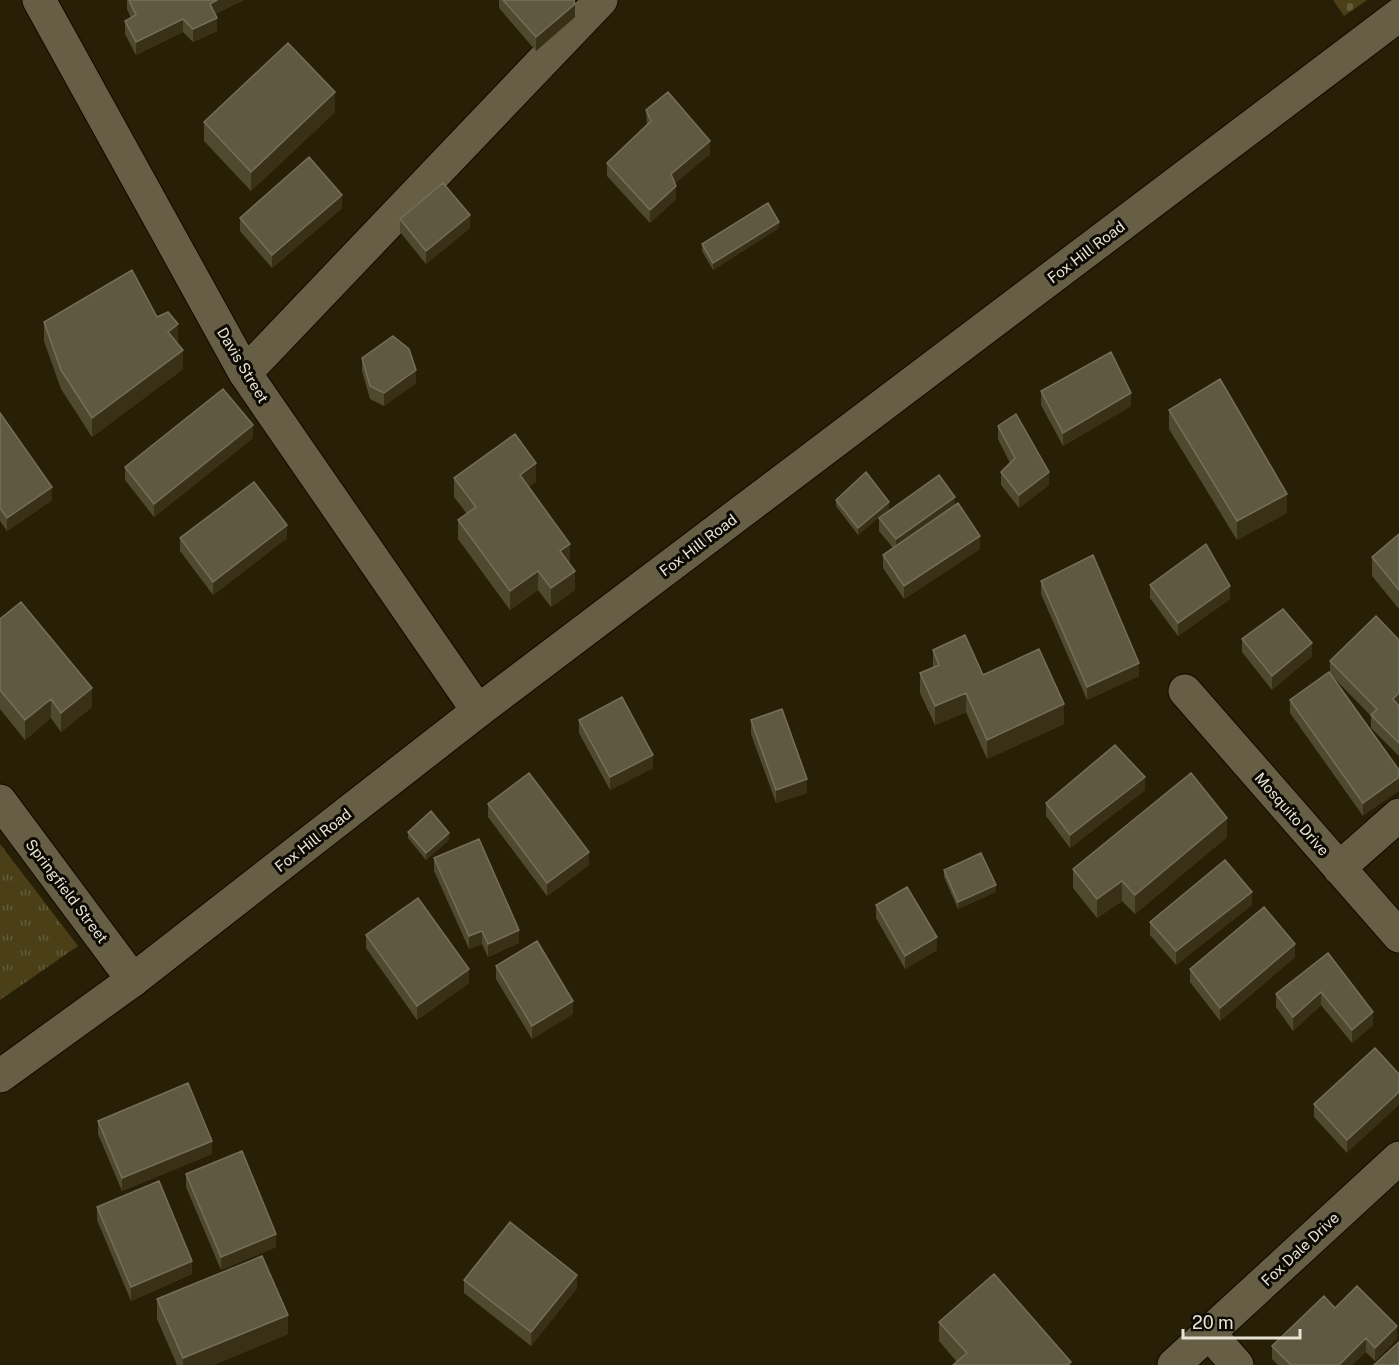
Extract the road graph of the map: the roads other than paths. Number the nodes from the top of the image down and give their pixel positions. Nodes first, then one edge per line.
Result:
1 (39, 0) edge
2 (601, 0) edge
3 (1399, 15) edge
4 (245, 373) junction
5 (1185, 691) dead end
6 (478, 711) junction
7 (0, 801) edge
8 (1399, 814) edge
9 (1340, 868) junction
10 (1399, 936) edge
11 (133, 980) junction
12 (0, 1077) edge
13 (1399, 1158) edge
14 (1209, 1333) junction
15 (1174, 1365) edge
16 (1237, 1365) edge

1 - 4 street, Davis Street
2 - 4 street
3 - 6 street, Fox Hill Road
4 - 6 street, Davis Street
5 - 9 street, Mosquito Drive
6 - 11 street, Fox Hill Road
7 - 11 street, Springfield Street
8 - 9 street
9 - 10 street, Mosquito Drive
11 - 12 street, Fox Hill Road
13 - 14 street, Fox Dale Drive
14 - 15 street, Fox Dale Drive
14 - 16 street

